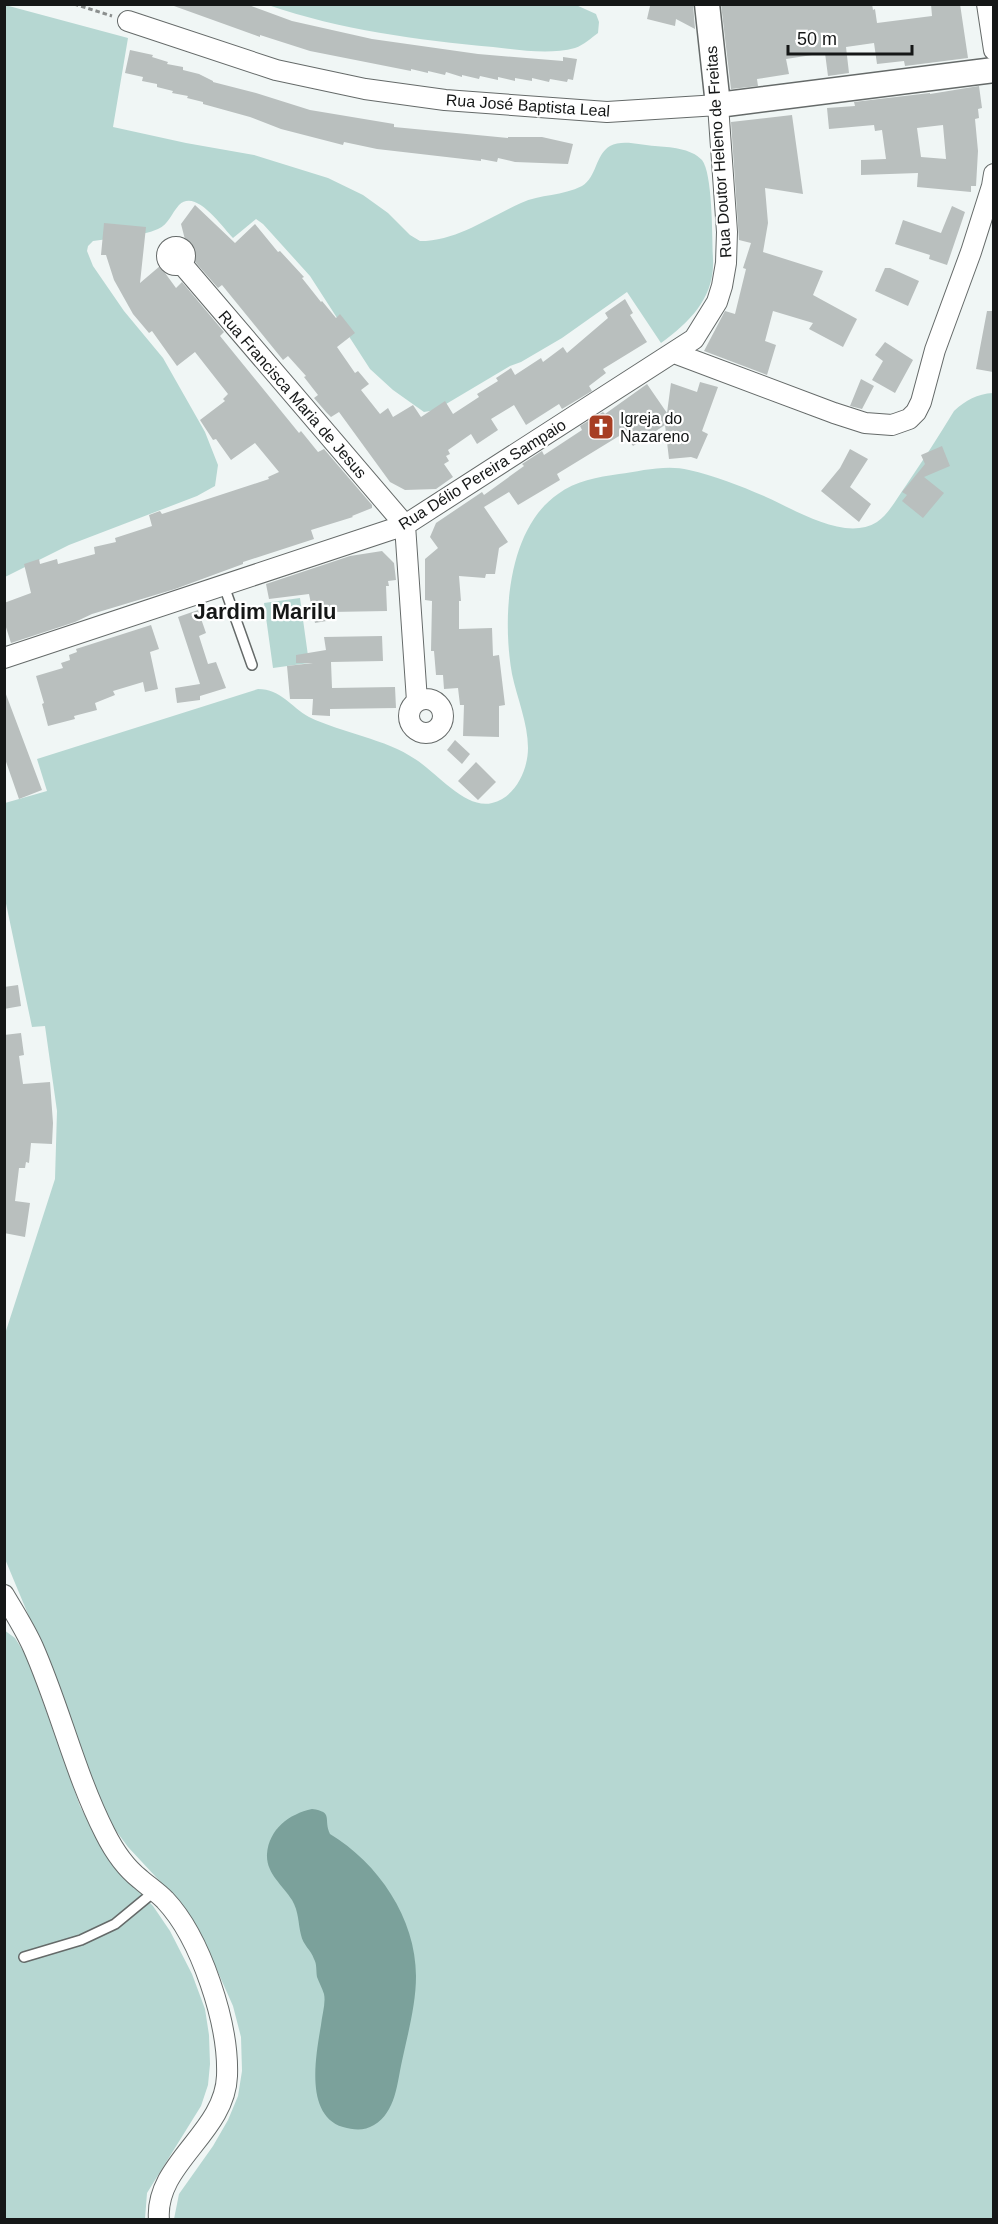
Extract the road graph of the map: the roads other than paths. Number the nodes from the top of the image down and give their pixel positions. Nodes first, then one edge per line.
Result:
1 (707, 4) edge
2 (987, 4) edge
3 (128, 21) road end
4 (993, 50) edge
5 (993, 70) edge
6 (718, 105) junction
7 (993, 182) edge
8 (182, 263) dead end
9 (674, 353) junction
10 (405, 525) junction
11 (224, 586) junction
12 (4, 658) edge
13 (252, 665) dead end
14 (417, 701) dead end
15 (4, 1595) edge
16 (156, 1892) junction
17 (24, 1957) dead end
18 (159, 2220) edge

1 - 6 street, Rua Doutor Heleno de Freitas
2 - 4 street
3 - 6 street, Rua José Baptista Leal
5 - 6 street, Rua José Baptista Leal
6 - 9 street, Rua Doutor Heleno de Freitas
7 - 9 street
8 - 10 street, Rua Francisca Maria de Jesus
9 - 10 street, Rua Délio Pereira Sampaio
10 - 11 street, Rua Délio Pereira Sampaio
10 - 14 street
11 - 12 street, Rua Délio Pereira Sampaio
11 - 13 lane
15 - 16 street
16 - 17 lane
16 - 18 street

